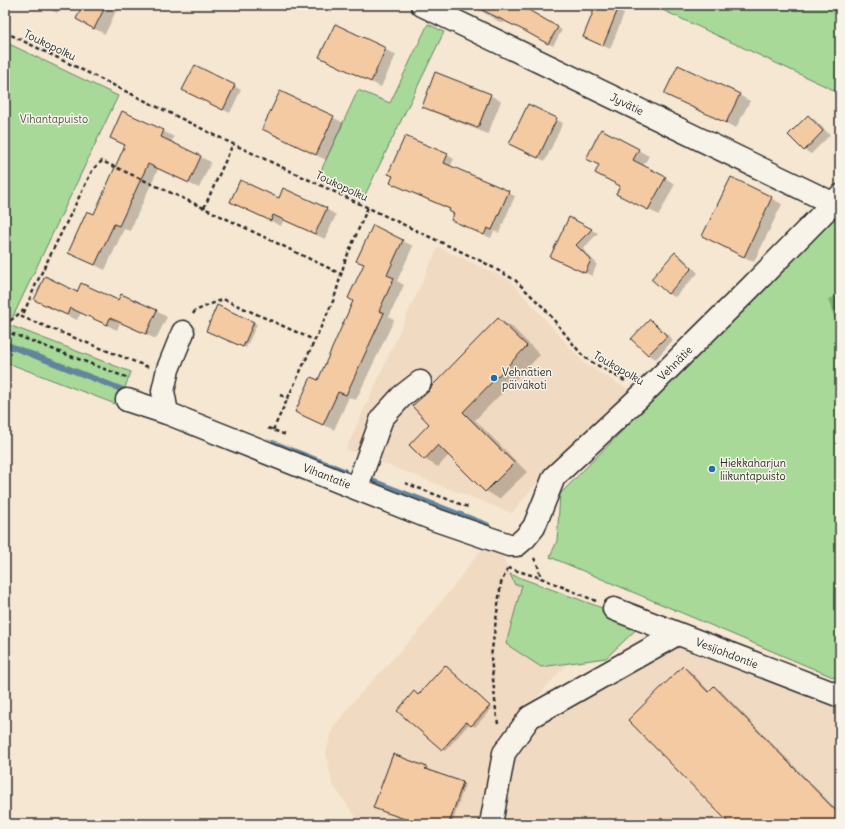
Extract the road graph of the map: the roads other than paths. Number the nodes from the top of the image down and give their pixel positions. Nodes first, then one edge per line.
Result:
1 (422, 5) edge
2 (836, 200) edge
3 (183, 332) road end
4 (420, 382) dead end
5 (127, 400) dead end
6 (167, 413) junction
7 (357, 488) junction
8 (525, 538) joint
9 (614, 609) dead end
10 (677, 634) junction
11 (840, 696) edge
12 (491, 824) edge

1 - 2 street, Jyvätie
2 - 8 street, Vehnätie
3 - 6 street
4 - 7 street
5 - 6 street, Vihantatie
6 - 7 street, Vihantatie
7 - 8 street, Vihantatie
9 - 10 street, Vesijohdontie
10 - 11 street, Vesijohdontie
10 - 12 street

